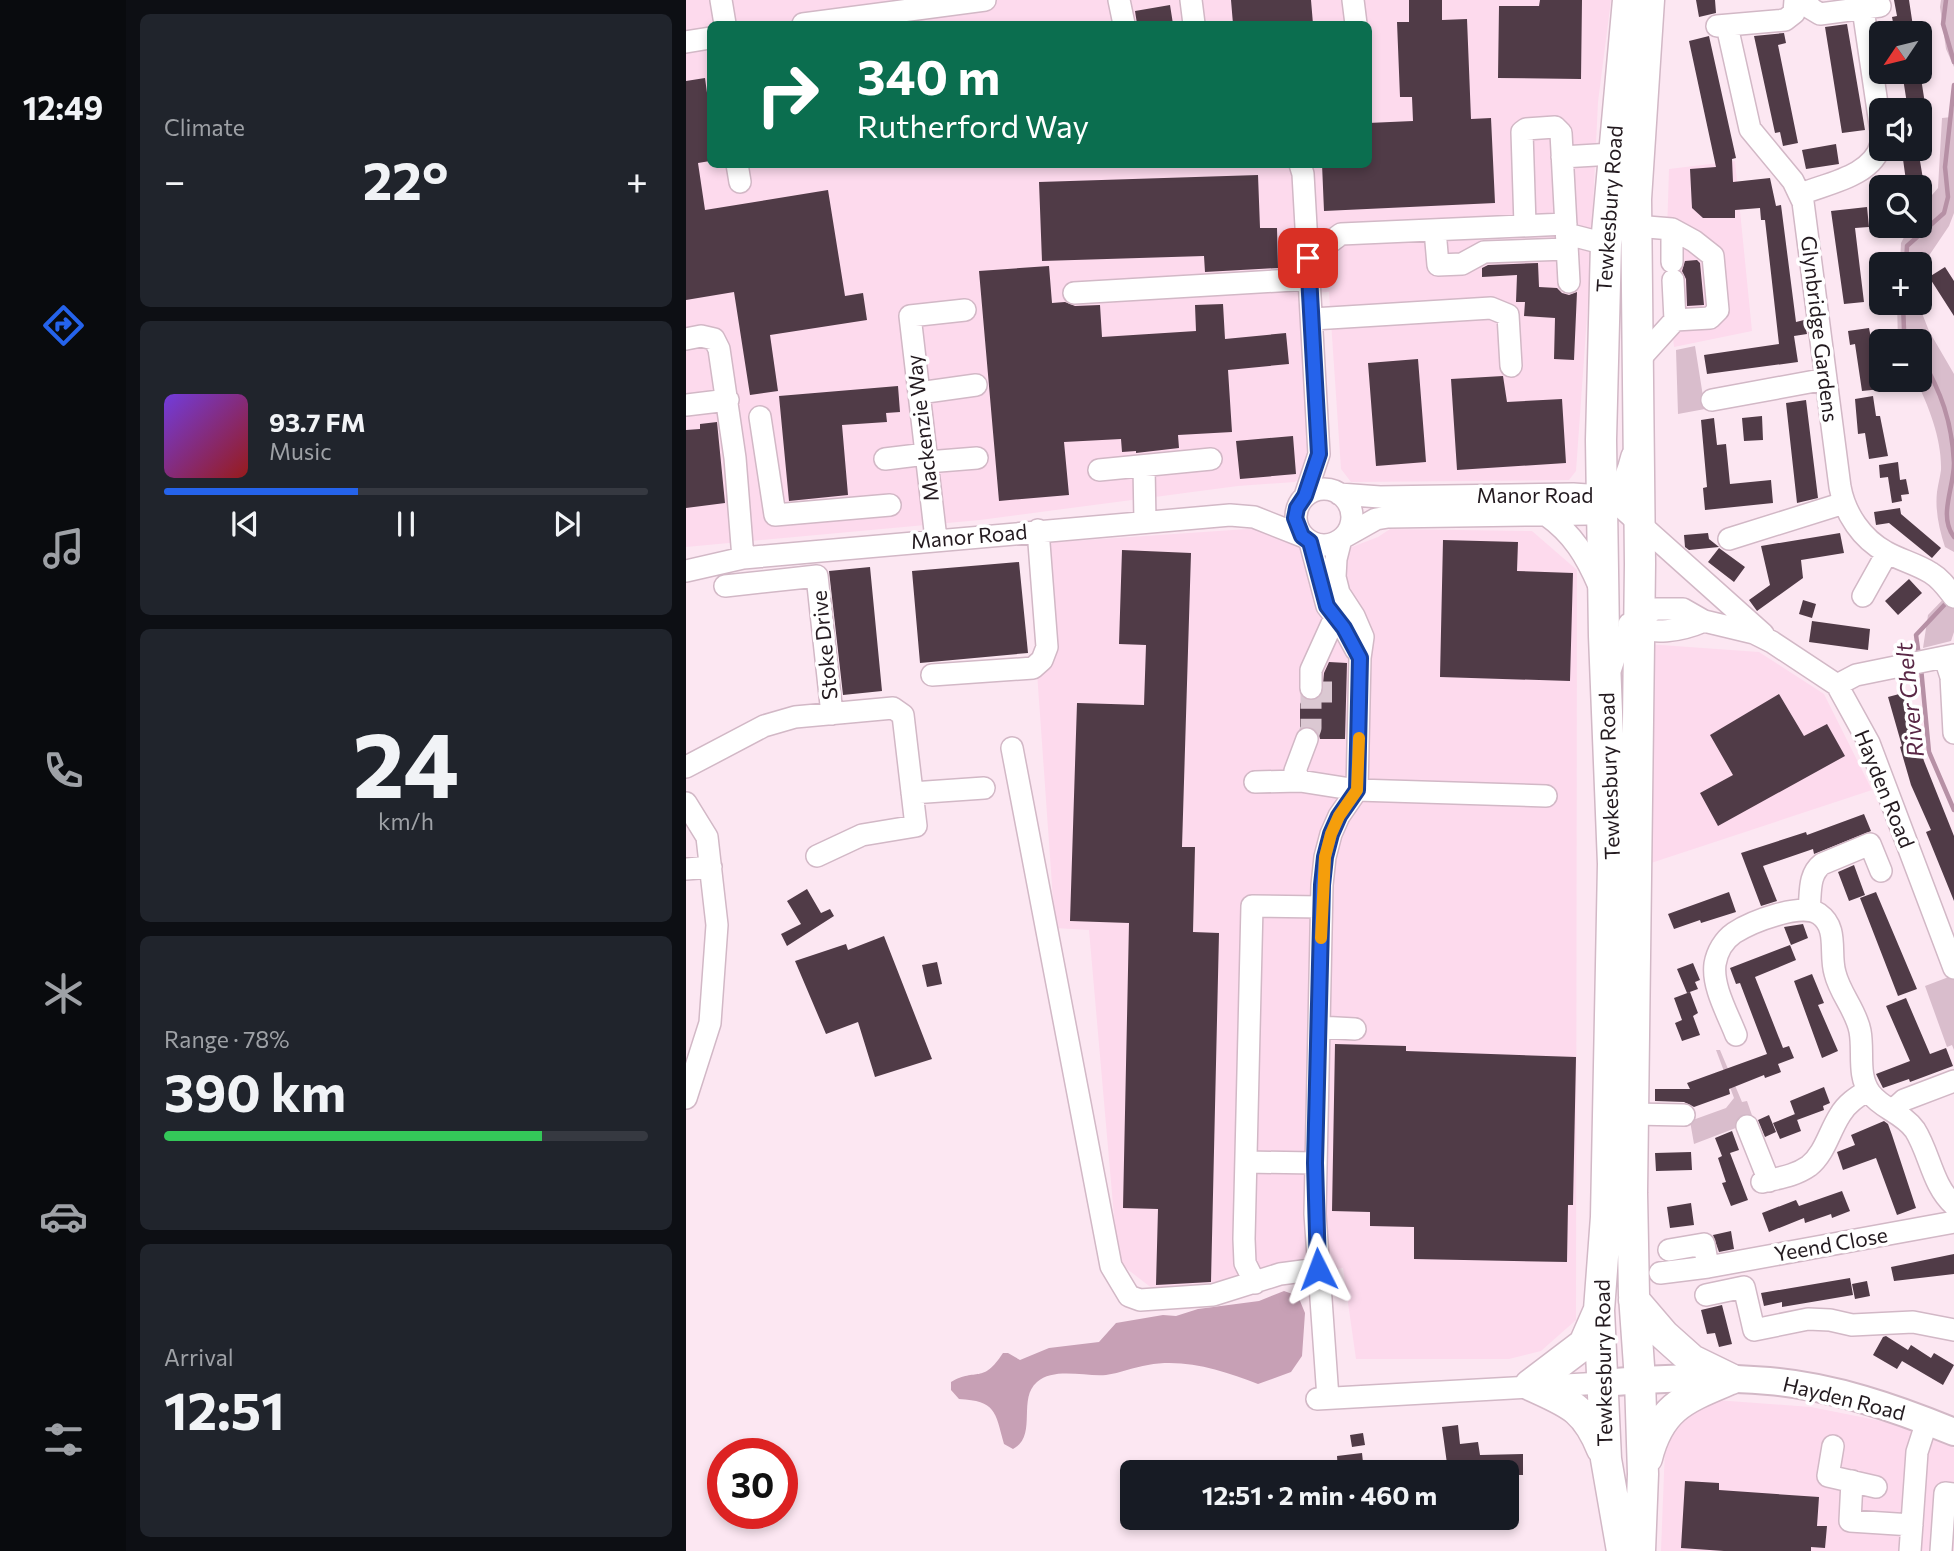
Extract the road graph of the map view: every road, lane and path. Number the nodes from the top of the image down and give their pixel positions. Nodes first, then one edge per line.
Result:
1 (721, 0) edge
2 (985, 0) edge
3 (1119, 0) edge
4 (1191, 0) edge
5 (1353, 0) edge
6 (1628, 0) edge
7 (1649, 0) edge
8 (1812, 7) edge
9 (1792, 9) edge
10 (946, 15) edge
11 (724, 21) edge
12 (851, 21) edge
13 (1123, 21) edge
14 (1194, 21) edge
15 (1356, 21) edge
16 (707, 38) edge
17 (686, 42) edge
18 (1879, 98) edge
19 (1613, 154) junction
20 (1563, 157) junction
21 (1874, 161) edge
22 (1302, 169) edge
23 (1801, 194) junction
24 (1525, 225) junction
25 (1635, 226) junction
26 (1672, 229) junction
27 (1435, 230) junction
28 (1567, 236) junction
29 (1606, 244) junction
30 (1309, 269) junction
31 (1569, 282) dead end
32 (1074, 293) dead end
33 (965, 310) dead end
34 (1313, 319) junction
35 (1675, 320) junction
36 (686, 339) edge
37 (1637, 362) junction
38 (1511, 366) dead end
39 (1826, 379) junction
40 (976, 385) dead end
41 (919, 393) junction
42 (728, 400) junction
43 (1712, 400) dead end
44 (686, 405) edge
45 (760, 417) dead end
46 (1637, 438) junction
47 (1319, 454) junction
48 (926, 458) junction
49 (977, 458) dead end
50 (885, 459) dead end
51 (1211, 459) dead end
52 (1144, 466) junction
53 (1099, 470) dead end
54 (1338, 493) junction
55 (1303, 498) junction
56 (1605, 501) junction
57 (1844, 503) junction
58 (890, 505) dead end
59 (1546, 515) junction
60 (1254, 517) junction
61 (1639, 521) junction
62 (1145, 522) junction
63 (1038, 530) junction
64 (1343, 538) junction
65 (1306, 539) junction
66 (1729, 539) dead end
67 (936, 540) junction
68 (1887, 553) junction
69 (743, 558) junction
70 (686, 571) edge
71 (1693, 572) junction
72 (725, 586) dead end
73 (1948, 589) edge
74 (1863, 596) dead end
75 (1604, 597) junction
76 (1335, 617) junction
77 (1704, 621) junction
78 (1637, 624) junction
79 (1772, 642) junction
80 (1360, 658) junction
81 (1945, 658) edge
82 (932, 675) dead end
83 (1837, 685) junction
84 (1311, 688) tunnel mouth
85 (1606, 692) junction
86 (832, 714) junction
87 (1954, 733) edge
88 (1307, 739) tunnel mouth
89 (1012, 748) dead end
90 (686, 767) edge
91 (1300, 781) junction
92 (1255, 782) dead end
93 (984, 788) dead end
94 (1357, 790) junction
95 (912, 793) junction
96 (1546, 796) dead end
97 (686, 803) edge
98 (817, 856) dead end
99 (710, 867) junction
100 (686, 869) edge
101 (1881, 870) dead end
102 (1321, 907) junction
103 (1809, 910) junction
104 (1954, 968) edge
105 (1319, 1027) junction
106 (1355, 1029) dead end
107 (1736, 1035) dead end
108 (1954, 1081) edge
109 (1868, 1090) junction
110 (686, 1098) edge
111 (1893, 1110) junction
112 (1633, 1114) junction
113 (1684, 1115) dead end
114 (1747, 1126) dead end
115 (1246, 1162) junction
116 (1315, 1163) junction
117 (1632, 1193) junction
118 (1954, 1205) edge
119 (1954, 1222) edge
120 (1669, 1250) dead end
121 (1708, 1267) junction
122 (1318, 1269) junction
123 (1660, 1273) dead end
124 (1255, 1283) junction
125 (1706, 1295) dead end
126 (1634, 1300) junction
127 (1599, 1310) junction
128 (1954, 1330) edge
129 (1731, 1379) junction
130 (1640, 1380) junction
131 (1602, 1383) junction
132 (1530, 1385) junction
133 (1927, 1421) junction
134 (1954, 1432) edge
135 (1833, 1446) dead end
136 (1606, 1459) junction
137 (1643, 1474) junction
138 (1852, 1481) junction
139 (1876, 1487) dead end
140 (1954, 1494) edge
141 (1912, 1525) junction
142 (1628, 1550) edge
143 (1910, 1551) edge
144 (1941, 1551) edge

1 - 11 street
2 - 10 street
3 - 13 street
4 - 14 street
5 - 15 street
6 - 19 highway, Tewkesbury Road
7 - 25 highway, Tewkesbury Road
8 - 18 street
9 - 23 street, Glynbridge Gardens
10 - 12 street
16 - 17 street
19 - 20 street
19 - 29 highway, Tewkesbury Road
20 - 24 street
20 - 28 street
21 - 23 street
22 - 30 street
23 - 39 street, Glynbridge Gardens
24 - 27 street
24 - 28 street
25 - 26 street
25 - 37 highway, Tewkesbury Road
26 - 35 street
26 - 35 street
27 - 28 street
27 - 30 street
28 - 29 street
28 - 31 street
29 - 56 highway, Tewkesbury Road
30 - 32 street
30 - 34 street
33 - 41 street, Mackenzie Way
34 - 38 street
34 - 47 street
35 - 37 street
36 - 42 street
37 - 46 highway, Tewkesbury Road
39 - 43 street
39 - 57 street, Glynbridge Gardens
40 - 41 street
41 - 48 street, Mackenzie Way
42 - 44 street
42 - 69 street
45 - 58 street
46 - 56 street
46 - 61 highway, Tewkesbury Road
47 - 54 street
47 - 55 street
48 - 49 street
48 - 50 street
48 - 67 street, Mackenzie Way
51 - 52 street
52 - 53 street
52 - 62 street
54 - 55 street
54 - 56 street, Manor Road
54 - 64 street
55 - 60 street, Manor Road
55 - 65 street
56 - 59 street, Manor Road
56 - 61 street, Manor Road
56 - 75 highway, Tewkesbury Road
57 - 66 street
57 - 68 street, Glynbridge Gardens
59 - 64 street, Manor Road
59 - 75 street
60 - 62 street, Manor Road
60 - 65 street, Manor Road
61 - 71 street, Hayden Road
61 - 78 highway, Tewkesbury Road
62 - 63 street, Manor Road
63 - 67 street, Manor Road
63 - 82 street
64 - 65 street
64 - 80 street
65 - 76 street
67 - 69 street, Manor Road
68 - 73 street, Glynbridge Gardens
68 - 74 street
69 - 70 street, Manor Road
71 - 77 street
71 - 79 street, Hayden Road
72 - 86 street, Stoke Drive
75 - 78 street
75 - 85 highway, Tewkesbury Road
76 - 80 street
76 - 84 street
77 - 78 street, Hayden Road
77 - 79 street, Hayden Road
78 - 85 street
78 - 112 highway, Tewkesbury Road
79 - 83 street, Hayden Road
80 - 94 street
81 - 83 street
81 - 87 street
83 - 104 street, Hayden Road
85 - 127 highway, Tewkesbury Road
86 - 90 street
86 - 95 street
88 - 91 street
89 - 124 street
91 - 92 street
91 - 94 street
93 - 95 street
94 - 96 street
94 - 102 street
95 - 98 street
97 - 99 street
99 - 100 street
99 - 110 street
101 - 103 street
102 - 105 street
102 - 115 street
103 - 107 street
103 - 109 street
105 - 106 street
105 - 116 street
108 - 111 street
109 - 111 street
109 - 114 street
111 - 118 street
112 - 113 street
112 - 117 highway, Tewkesbury Road
115 - 116 street
115 - 124 street
116 - 122 street
117 - 126 highway, Tewkesbury Road
117 - 131 highway
119 - 121 street, Yeend Close
120 - 121 street
121 - 123 street, Yeend Close
122 - 124 street
122 - 132 street
125 - 128 street
126 - 129 highway
126 - 130 highway, Tewkesbury Road
127 - 131 highway, Tewkesbury Road
127 - 132 highway
129 - 130 main road, Hayden Road
129 - 133 main road, Hayden Road
129 - 137 highway
130 - 131 main road, Hayden Road
130 - 137 highway, Tewkesbury Road
130 - 142 highway
131 - 132 street
131 - 136 highway, Tewkesbury Road
132 - 136 highway
133 - 134 main road, Hayden Road
133 - 141 street
135 - 138 street
136 - 142 highway, Tewkesbury Road
137 - 142 highway, Tewkesbury Road
138 - 139 street
138 - 141 street
140 - 144 street
141 - 143 street

